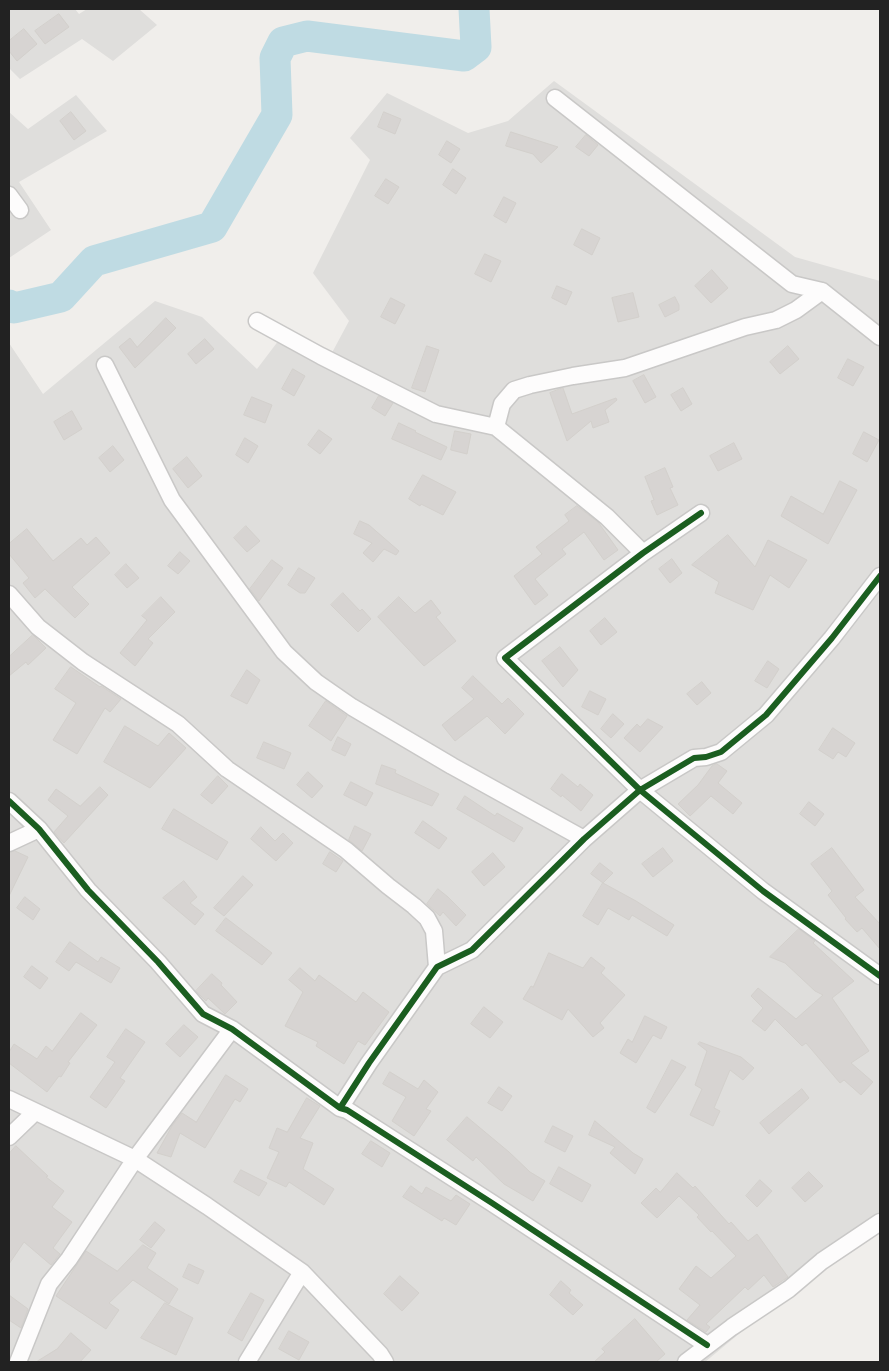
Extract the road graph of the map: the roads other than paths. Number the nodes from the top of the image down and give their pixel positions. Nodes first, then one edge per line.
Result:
1 (554, 98) dead end
2 (9, 195) edge
3 (20, 210) dead end
4 (822, 291) junction
5 (257, 321) dead end
6 (880, 337) edge
7 (105, 365) dead end
8 (496, 427) junction
9 (701, 513) dead end
10 (643, 553) junction
11 (880, 576) edge
12 (9, 594) edge
13 (640, 790) junction
14 (9, 801) edge
15 (39, 829) junction
16 (584, 839) junction
17 (9, 844) edge
18 (438, 967) junction
19 (880, 976) edge
20 (232, 1029) junction
21 (9, 1099) edge
22 (340, 1108) junction
23 (34, 1112) junction
24 (9, 1137) edge
25 (135, 1158) junction
26 (880, 1222) edge
27 (302, 1272) junction
28 (707, 1346) junction
29 (18, 1362) edge
30 (247, 1362) edge
31 (385, 1362) edge
32 (686, 1362) edge

1 - 4 street
2 - 3 street
4 - 6 street
4 - 8 street
5 - 8 street
7 - 16 street
8 - 10 street
9 - 10 street
10 - 13 street
11 - 13 street
12 - 18 street
13 - 16 street
13 - 19 street
14 - 15 street
15 - 17 street
15 - 20 street
16 - 18 street
18 - 22 street
20 - 22 street
20 - 25 street
21 - 23 street
22 - 28 street
23 - 24 street
23 - 25 street
25 - 27 street
25 - 29 street
26 - 28 street
27 - 30 street
27 - 31 street
28 - 32 street

